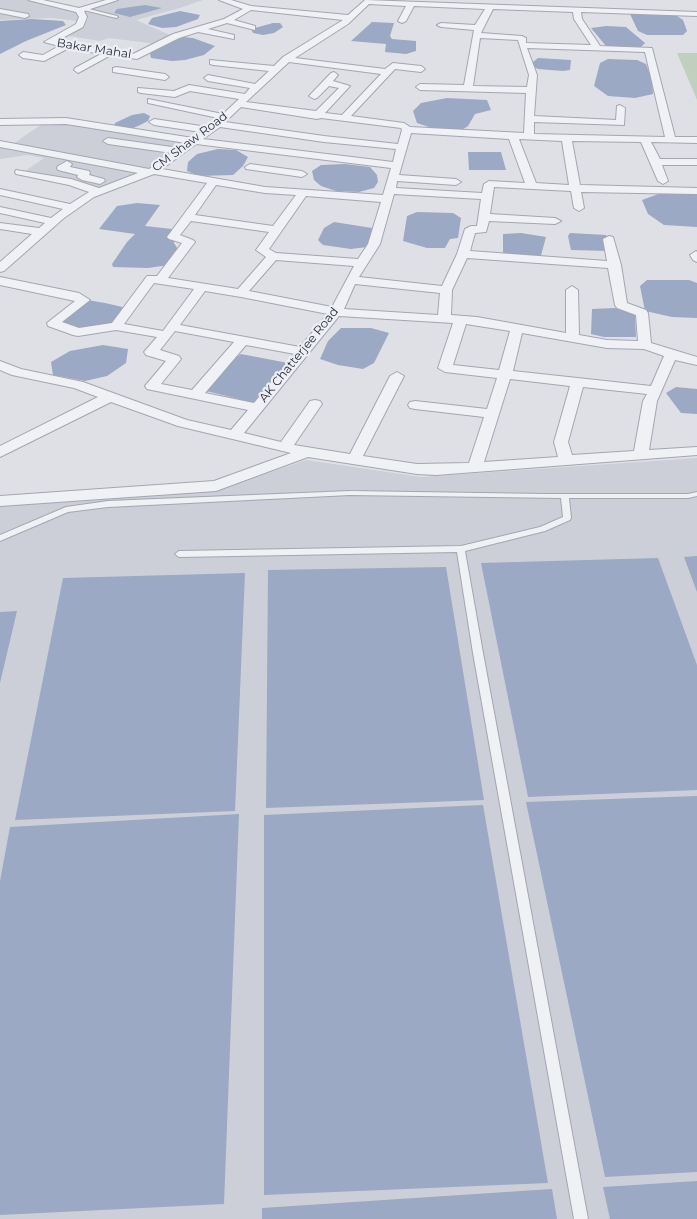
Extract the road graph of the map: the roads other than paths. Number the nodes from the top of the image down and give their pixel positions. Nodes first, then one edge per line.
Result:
1 (34, 0) edge
2 (114, 0) edge
3 (223, 0) edge
4 (255, 0) edge
5 (355, 0) edge
6 (551, 0) edge
7 (368, 1) edge
8 (278, 3) dead end
9 (411, 4) junction
10 (486, 4) edge
11 (250, 8) junction
12 (550, 9) junction
13 (82, 10) junction
14 (577, 10) junction
15 (0, 11) edge
16 (697, 14) edge
17 (25, 16) dead end
18 (116, 17) dead end
19 (349, 18) junction
20 (227, 21) junction
21 (402, 21) dead end
22 (441, 25) dead end
23 (252, 28) dead end
24 (199, 30) junction
25 (478, 31) junction
26 (527, 34) dead end
27 (231, 37) dead end
28 (68, 45) junction
29 (522, 45) junction
30 (597, 48) junction
31 (110, 53) junction
32 (23, 55) dead end
33 (354, 56) dead end
34 (134, 57) junction
35 (286, 60) junction
36 (213, 62) dead end
37 (343, 66) junction
38 (276, 69) junction
39 (421, 69) dead end
40 (78, 70) dead end
41 (389, 72) junction
42 (165, 76) dead end
43 (208, 78) dead end
44 (327, 83) junction
45 (257, 87) junction
46 (420, 87) dead end
47 (468, 88) junction
48 (141, 90) dead end
49 (531, 90) junction
50 (154, 92) junction
51 (314, 96) dead end
52 (242, 100) junction
53 (620, 108) dead end
54 (317, 116) junction
55 (343, 119) junction
56 (529, 119) junction
57 (221, 120) junction
58 (0, 122) edge
59 (154, 122) dead end
60 (209, 130) junction
61 (407, 130) junction
62 (513, 136) junction
63 (529, 137) junction
64 (566, 138) junction
65 (100, 139) dead end
66 (645, 140) junction
67 (671, 140) junction
68 (697, 140) edge
69 (194, 141) junction
70 (0, 144) edge
71 (402, 148) junction
72 (267, 150) junction
73 (180, 152) junction
74 (319, 157) junction
75 (76, 158) junction
76 (656, 162) junction
77 (697, 162) edge
78 (398, 166) junction
79 (250, 167) junction
80 (152, 171) junction
81 (302, 174) junction
82 (589, 177) dead end
83 (394, 178) junction
84 (616, 179) dead end
85 (663, 181) junction
86 (213, 182) junction
87 (456, 182) dead end
88 (697, 182) edge
89 (575, 183) junction
90 (33, 184) dead end
91 (116, 185) junction
92 (232, 185) junction
93 (532, 186) junction
94 (697, 191) edge
95 (0, 192) edge
96 (100, 192) junction
97 (288, 192) junction
98 (302, 194) junction
99 (389, 195) junction
100 (487, 196) junction
101 (72, 208) junction
102 (578, 208) dead end
103 (0, 210) edge
104 (188, 217) junction
105 (485, 217) junction
106 (555, 221) dead end
107 (53, 222) junction
108 (0, 226) edge
109 (277, 230) junction
110 (41, 232) junction
111 (609, 239) dead end
112 (463, 254) junction
113 (273, 256) junction
114 (3, 263) edge
115 (362, 263) junction
116 (615, 265) junction
117 (160, 280) junction
118 (351, 280) junction
119 (0, 281) edge
120 (202, 287) junction
121 (446, 290) junction
122 (572, 290) dead end
123 (241, 293) junction
124 (336, 312) junction
125 (444, 319) junction
126 (461, 320) junction
127 (116, 326) junction
128 (517, 328) junction
129 (169, 331) junction
130 (573, 338) junction
131 (243, 340) junction
132 (645, 345) junction
133 (302, 351) junction
134 (670, 354) junction
135 (697, 361) edge
136 (0, 366) edge
137 (505, 374) junction
138 (397, 376) dead end
139 (578, 382) junction
140 (656, 390) junction
141 (196, 395) junction
142 (109, 397) junction
143 (315, 404) dead end
144 (416, 405) dead end
145 (256, 408) junction
146 (492, 414) junction
147 (235, 435) junction
148 (285, 447) junction
149 (697, 451) edge
150 (0, 452) edge
151 (307, 452) junction
152 (641, 455) junction
153 (354, 460) junction
154 (566, 460) junction
155 (475, 467) junction
156 (697, 494) edge
157 (565, 496) junction
158 (0, 501) edge
159 (0, 538) edge
160 (461, 549) junction
161 (179, 554) dead end
162 (581, 1219) edge

1 - 13 street
2 - 13 street
3 - 11 street
4 - 8 street
5 - 7 street
6 - 12 street
7 - 9 street
7 - 19 street, CM Shaw Road
9 - 10 street
9 - 21 street
10 - 12 street
10 - 25 street
11 - 19 street
11 - 20 street, Bakar Mahal
12 - 14 street
13 - 18 lane
13 - 28 street, Bakar Mahal
14 - 16 street
14 - 30 street
15 - 17 street
19 - 35 street, CM Shaw Road
20 - 23 street
20 - 24 street, Bakar Mahal
22 - 25 street
24 - 27 street
24 - 34 street, Bakar Mahal
25 - 26 street
25 - 29 street
25 - 47 street
28 - 31 street, Bakar Mahal
28 - 32 street
29 - 30 street
29 - 49 street
30 - 67 street
31 - 34 street, Bakar Mahal
31 - 40 street
33 - 37 street
34 - 42 street
35 - 37 street
35 - 38 street, CM Shaw Road
36 - 38 street
37 - 41 street
37 - 44 street
38 - 45 street, CM Shaw Road
39 - 41 street
41 - 55 street
43 - 45 street
44 - 51 street
44 - 54 street
45 - 52 street, CM Shaw Road
46 - 47 street
47 - 49 street
48 - 50 street
49 - 56 street
50 - 52 street
50 - 57 street
52 - 54 street
52 - 57 street, CM Shaw Road
53 - 56 street
54 - 55 street
55 - 61 street
56 - 63 street
57 - 60 street, CM Shaw Road
57 - 71 street
58 - 69 street
59 - 60 street
60 - 69 street, CM Shaw Road
61 - 62 street
61 - 71 street, AK Chatterjee Road
62 - 63 street
62 - 93 street
63 - 64 street
64 - 66 street
64 - 89 street
65 - 73 street
66 - 67 street
66 - 76 street
67 - 68 street
69 - 72 street
69 - 73 street, CM Shaw Road
70 - 75 street
71 - 78 street, AK Chatterjee Road
72 - 74 street
72 - 79 street
73 - 80 street, CM Shaw Road
74 - 78 street
74 - 81 street
75 - 80 street
75 - 91 street
76 - 77 street
76 - 85 street
78 - 83 street, AK Chatterjee Road
79 - 81 street
79 - 92 street
80 - 86 street
80 - 91 street, CM Shaw Road
81 - 97 street
82 - 89 street
83 - 87 street
83 - 99 street, AK Chatterjee Road
84 - 85 street
85 - 88 street
86 - 92 street
86 - 104 street
89 - 93 street
89 - 94 street
89 - 102 street
90 - 96 street
91 - 96 street, CM Shaw Road
92 - 97 street
93 - 100 street
95 - 101 street
96 - 101 street, CM Shaw Road
97 - 98 street
98 - 99 street
98 - 109 street
99 - 100 street
99 - 115 street, AK Chatterjee Road
100 - 105 street
101 - 107 street, CM Shaw Road
103 - 107 street
104 - 109 street
104 - 117 street
105 - 106 street
105 - 112 street
107 - 110 street, CM Shaw Road
108 - 110 street
109 - 113 street
110 - 114 street, CM Shaw Road
111 - 116 street
112 - 116 street
112 - 121 street
113 - 115 street
113 - 123 street
115 - 118 street, AK Chatterjee Road
116 - 132 street
117 - 120 street
117 - 127 street
118 - 121 street
118 - 124 street, AK Chatterjee Road
119 - 127 street
120 - 123 street
120 - 129 street
121 - 125 street
122 - 130 street
123 - 124 street
124 - 125 street
124 - 133 street, AK Chatterjee Road
125 - 126 street
126 - 128 street
126 - 137 street
127 - 129 street
128 - 130 street
128 - 137 street
129 - 131 street
129 - 141 street
130 - 132 street
131 - 133 street
131 - 141 street
132 - 134 street
133 - 145 street, AK Chatterjee Road
134 - 135 street
134 - 140 street
136 - 142 street
137 - 139 street
137 - 146 street
138 - 153 street
139 - 140 street
139 - 154 street
140 - 152 street
141 - 145 street
142 - 147 street
142 - 150 street
143 - 148 street
144 - 146 street
145 - 147 street, AK Chatterjee Road
146 - 155 street
147 - 148 street
148 - 151 street
149 - 152 street
151 - 153 street
151 - 158 street
152 - 154 street
153 - 155 street
154 - 155 street
156 - 157 lane
157 - 159 lane
157 - 160 lane
160 - 161 lane
160 - 162 lane

